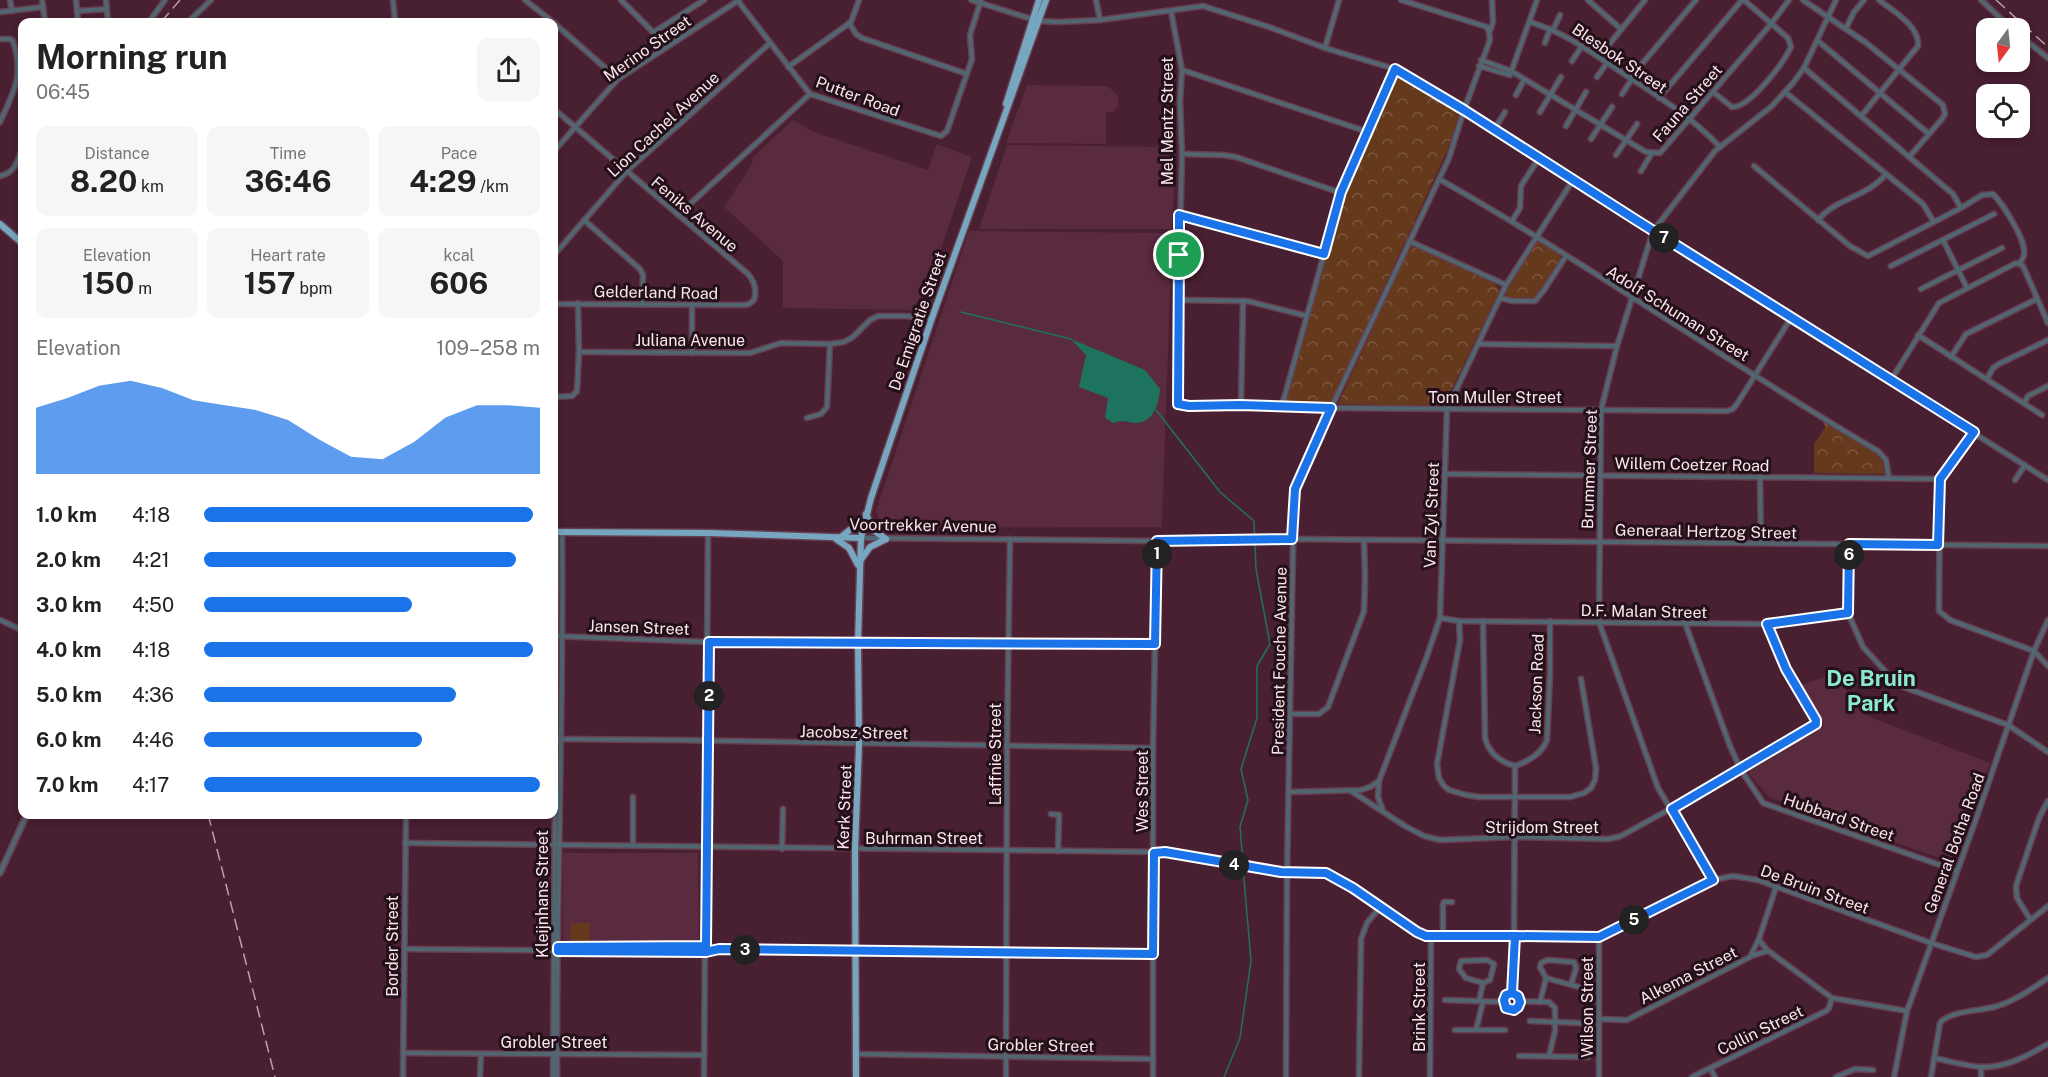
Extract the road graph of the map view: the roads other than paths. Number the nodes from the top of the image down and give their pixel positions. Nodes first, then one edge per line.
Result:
1 (10, 0) edge
2 (42, 0) edge
3 (76, 0) edge
4 (106, 0) edge
5 (165, 0) edge
6 (212, 0) edge
7 (393, 0) edge
8 (525, 0) edge
9 (621, 0) edge
10 (704, 0) edge
11 (738, 0) edge
12 (859, 0) edge
13 (970, 0) edge
14 (1039, 0) edge
15 (1046, 0) edge
16 (1096, 0) edge
17 (1339, 0) edge
18 (1401, 0) edge
19 (1492, 0) edge
20 (1537, 0) edge
21 (1588, 0) edge
22 (1696, 0) edge
23 (1743, 0) edge
24 (1789, 0) edge
25 (1803, 0) edge
26 (1836, 0) edge
27 (1864, 0) edge
28 (1879, 0) edge
29 (1981, 0) edge
30 (1643, 1) edge
31 (981, 2) edge
32 (43, 7) junction
33 (106, 9) junction
34 (12, 11) junction
35 (77, 11) junction
36 (1171, 11) junction
37 (0, 12) edge
38 (1560, 15) dead end
39 (44, 18) edge
40 (78, 18) edge
41 (107, 18) edge
42 (152, 18) edge
43 (192, 18) edge
44 (395, 18) edge
45 (547, 18) edge
46 (1829, 18) junction
47 (2001, 18) edge
48 (1100, 20) junction
49 (1035, 21) junction
50 (1530, 22) junction
51 (849, 23) junction
52 (1771, 24) junction
53 (558, 27) edge
54 (1846, 28) junction
55 (1551, 29) junction
56 (1621, 29) junction
57 (654, 32) junction
58 (1489, 33) junction
59 (0, 39) edge
60 (1818, 41) junction
61 (1545, 43) dead end
62 (770, 44) junction
63 (2030, 44) edge
64 (668, 46) junction
65 (1582, 46) junction
66 (1325, 48) junction
67 (1599, 57) junction
68 (2048, 58) edge
69 (1481, 60) junction
70 (1572, 61) dead end
71 (1607, 63) junction
72 (1479, 66) junction
73 (788, 67) junction
74 (1804, 68) junction
75 (1395, 69) junction
76 (1182, 70) junction
77 (1899, 70) junction
78 (1511, 73) junction
79 (967, 74) junction
80 (1561, 77) dead end
81 (1597, 77) dead end
82 (618, 79) junction
83 (1522, 79) junction
84 (1631, 79) junction
85 (1586, 92) dead end
86 (1713, 92) junction
87 (1785, 92) junction
88 (1881, 92) junction
89 (810, 94) junction
90 (1622, 94) dead end
91 (1516, 95) dead end
92 (1550, 95) junction
93 (1659, 98) junction
94 (1612, 107) dead end
95 (1464, 110) junction
96 (1575, 110) junction
97 (558, 112) edge
98 (1505, 112) dead end
99 (1540, 112) dead end
100 (1862, 115) junction
101 (1688, 118) junction
102 (0, 122) edge
103 (1637, 124) dead end
104 (1601, 125) junction
105 (1566, 126) dead end
106 (575, 127) junction
107 (1494, 130) junction
108 (1368, 132) junction
109 (1929, 134) junction
110 (1591, 139) dead end
111 (1626, 140) junction
112 (558, 146) edge
113 (1720, 147) junction
114 (1652, 153) junction
115 (1182, 154) junction
116 (1616, 155) dead end
117 (1910, 156) junction
118 (18, 158) edge
119 (1539, 158) junction
120 (16, 163) joint
121 (1754, 166) dead end
122 (627, 171) junction
123 (1641, 171) dead end
124 (1886, 174) junction
125 (0, 176) edge
126 (1439, 179) junction
127 (1573, 180) junction
128 (1341, 192) junction
129 (1961, 208) junction
130 (1994, 214) dead end
131 (678, 215) junction
132 (1179, 215) junction
133 (584, 220) junction
134 (1512, 220) junction
135 (1818, 220) junction
136 (1934, 222) junction
137 (0, 224) edge
138 (1653, 231) junction
139 (1537, 237) junction
140 (18, 240) edge
141 (1943, 240) junction
142 (1409, 242) junction
143 (2002, 248) dead end
144 (558, 250) edge
145 (1324, 254) junction
146 (1566, 256) junction
147 (2020, 263) junction
148 (1891, 267) dead end
149 (1958, 270) junction
150 (1506, 285) junction
151 (1967, 288) junction
152 (1921, 289) dead end
153 (755, 297) joint
154 (1500, 298) junction
155 (1632, 298) junction
156 (2037, 299) junction
157 (1178, 300) junction
158 (1243, 301) junction
159 (578, 303) junction
160 (642, 303) junction
161 (558, 304) edge
162 (692, 304) junction
163 (1307, 316) junction
164 (932, 318) junction
165 (1791, 318) junction
166 (2048, 323) edge
167 (1918, 335) junction
168 (2048, 340) edge
169 (830, 344) junction
170 (1478, 344) junction
171 (1617, 346) junction
172 (579, 352) junction
173 (692, 352) junction
174 (1952, 357) junction
175 (1754, 376) junction
176 (1987, 379) junction
177 (1891, 380) junction
178 (2048, 386) edge
179 (558, 397) edge
180 (2024, 403) junction
181 (1240, 405) junction
182 (1185, 406) joint
183 (1281, 406) junction
184 (1331, 408) junction
185 (1447, 409) junction
186 (1601, 410) junction
187 (2042, 415) dead end
188 (807, 418) dead end
189 (1974, 432) junction
190 (2025, 465) junction
191 (1444, 474) junction
192 (1600, 475) junction
193 (1760, 476) junction
194 (1889, 478) junction
195 (1940, 479) junction
196 (2015, 480) dead end
197 (2048, 480) edge
198 (865, 515) junction
199 (558, 531) edge
200 (708, 533) junction
201 (833, 537) junction
202 (841, 538) junction
203 (861, 538) junction
204 (886, 539) junction
205 (1010, 539) junction
206 (1292, 539) junction
207 (1364, 540) junction
208 (1157, 541) junction
209 (1441, 541) junction
210 (1599, 542) junction
211 (1761, 543) junction
212 (1849, 544) junction
213 (1938, 545) junction
214 (2048, 546) edge
215 (859, 565) junction
216 (1848, 613) junction
217 (1440, 618) junction
218 (0, 620) edge
219 (2048, 620) edge
220 (1459, 621) junction
221 (1483, 621) junction
222 (1550, 621) junction
223 (1599, 622) junction
224 (1685, 623) junction
225 (1767, 624) junction
226 (18, 628) edge
227 (558, 636) edge
228 (563, 636) junction
229 (709, 642) junction
230 (858, 642) junction
231 (1008, 643) junction
232 (1155, 644) junction
233 (2034, 651) junction
234 (2048, 666) edge
235 (1581, 679) dead end
236 (1290, 714) junction
237 (558, 723) edge
238 (2008, 726) junction
239 (558, 740) edge
240 (708, 741) junction
241 (859, 744) junction
242 (1007, 747) junction
243 (1153, 748) junction
244 (2048, 752) edge
245 (1515, 766) junction
246 (1741, 770) junction
247 (1379, 781) junction
248 (1351, 791) junction
249 (1290, 792) junction
250 (1515, 796) junction
251 (633, 797) dead end
252 (2048, 801) edge
253 (783, 809) dead end
254 (1672, 809) junction
255 (1383, 811) junction
256 (1051, 814) dead end
257 (25, 819) edge
258 (406, 819) edge
259 (556, 819) edge
260 (1514, 837) junction
261 (405, 843) junction
262 (556, 844) junction
263 (633, 845) junction
264 (707, 847) junction
265 (782, 849) junction
266 (855, 850) junction
267 (1007, 850) junction
268 (1058, 851) junction
269 (1154, 853) junction
270 (1957, 872) junction
271 (0, 873) edge
272 (1287, 873) junction
273 (1713, 880) junction
274 (1776, 887) junction
275 (1452, 902) dead end
276 (2048, 906) edge
277 (1380, 907) junction
278 (2030, 919) junction
279 (1431, 936) junction
280 (1443, 936) junction
281 (1515, 936) junction
282 (1599, 937) junction
283 (1759, 939) junction
284 (1931, 943) junction
285 (706, 946) junction
286 (404, 949) junction
287 (555, 949) junction
288 (719, 949) junction
289 (1767, 950) junction
290 (856, 951) junction
291 (706, 952) junction
292 (1008, 952) junction
293 (1153, 954) junction
294 (1750, 957) junction
295 (1546, 978) junction
296 (2048, 978) edge
297 (1483, 983) junction
298 (1571, 985) junction
299 (1586, 989) dead end
300 (1512, 993) junction
301 (1832, 998) junction
302 (1445, 1000) dead end
303 (1481, 1001) junction
304 (1504, 1002) junction
305 (1520, 1002) junction
306 (1540, 1002) junction
307 (1907, 1011) junction
308 (1599, 1019) junction
309 (1530, 1021) dead end
310 (1556, 1022) junction
311 (1580, 1023) dead end
312 (1455, 1030) dead end
313 (1476, 1030) junction
314 (1505, 1030) dead end
315 (2048, 1044) edge
316 (404, 1053) junction
317 (481, 1053) junction
318 (555, 1054) junction
319 (856, 1054) junction
320 (704, 1055) junction
321 (1007, 1056) junction
322 (1519, 1056) dead end
323 (1549, 1056) junction
324 (1588, 1057) dead end
325 (1934, 1058) junction
326 (1153, 1059) junction
327 (1981, 1067) junction
328 (1710, 1068) junction
329 (1874, 1070) dead end
330 (403, 1077) edge
331 (480, 1077) edge
332 (555, 1077) edge
333 (704, 1077) edge
334 (856, 1077) edge
335 (1006, 1077) edge
336 (1153, 1077) edge
337 (1286, 1077) edge
338 (1359, 1077) edge
339 (1430, 1077) edge
340 (1599, 1077) edge
341 (1692, 1077) edge
342 (1715, 1077) edge
343 (1836, 1077) edge
344 (1894, 1077) edge
345 (1931, 1077) edge
346 (1982, 1077) edge

1 - 34 street
2 - 32 street
3 - 35 street
4 - 33 street
5 - 42 street
6 - 43 street
7 - 44 street
8 - 45 street
9 - 57 street
10 - 57 street
11 - 62 street, Putter Road
11 - 64 street, Merino Street
12 - 51 street
13 - 31 street
14 - 49 highway, De Emigratie Street
15 - 49 highway, De Emigratie Street
16 - 48 street
17 - 66 street
18 - 58 street
19 - 58 street, President Fouche Avenue
20 - 50 street
21 - 56 street
22 - 84 street
23 - 52 street
23 - 93 street
24 - 52 street, Fauna Street
25 - 46 street
26 - 46 street, Brummer Street
27 - 54 street
28 - 77 street
29 - 47 street
30 - 56 street
31 - 49 street
31 - 79 street
32 - 34 street
32 - 39 street
33 - 35 street
33 - 41 street
34 - 37 street
35 - 40 street
36 - 48 street
36 - 66 street
36 - 76 street, Mel Mentz Street
38 - 55 street
46 - 54 street
46 - 60 street, Brummer Street
48 - 49 street
49 - 164 highway, De Emigratie Street
50 - 55 street, Blesbok Street
50 - 78 street
51 - 73 street
51 - 79 street
52 - 86 street, Fauna Street
52 - 86 street
53 - 82 street
54 - 77 street
55 - 61 street
55 - 65 street, Blesbok Street
56 - 67 street
57 - 64 street
58 - 69 street, President Fouche Avenue
59 - 102 street
60 - 74 street, Brummer Street
60 - 88 street
62 - 73 street, Putter Road
62 - 122 street, Lion Cachel Avenue
63 - 68 street
64 - 82 street, Merino Street
65 - 67 street, Blesbok Street
65 - 70 street
66 - 75 street
67 - 71 street, Blesbok Street
69 - 72 street, President Fouche Avenue
69 - 78 street, Fauna Street
71 - 81 street
71 - 84 street, Blesbok Street
72 - 78 street, Fauna Street
72 - 95 street, President Fouche Avenue
73 - 89 street, Putter Road
74 - 87 street, Brummer Street
74 - 100 street
75 - 95 street
75 - 108 street
76 - 108 street
76 - 115 street, Mel Mentz Street
77 - 88 street
77 - 109 street
78 - 83 street, Fauna Street
79 - 89 street, Putter Road
80 - 92 street
82 - 106 street, Merino Street
83 - 91 street
83 - 92 street, Fauna Street
84 - 90 street
84 - 93 street, Blesbok Street
85 - 96 street
86 - 101 street, Fauna Street
87 - 113 street, Brummer Street
87 - 124 street
88 - 100 street
88 - 109 street
89 - 131 street
92 - 96 street, Fauna Street
92 - 99 street
93 - 101 street, Blesbok Street
94 - 104 street
95 - 107 street
95 - 126 street, President Fouche Avenue
96 - 104 street, Fauna Street
96 - 105 street
97 - 106 street, Feniks Avenue
98 - 107 street
100 - 117 street
101 - 113 street, Blesbok Street
101 - 114 street, Fauna Street
103 - 111 street
104 - 110 street
104 - 111 street, Fauna Street
106 - 112 street, Merino Street
106 - 122 street, Feniks Avenue
107 - 119 street
108 - 128 street
109 - 117 street
111 - 114 street, Fauna Street
111 - 116 street
113 - 138 street, Brummer Street
114 - 123 street
115 - 128 street
115 - 132 street, Mel Mentz Street
117 - 129 street
118 - 120 street
119 - 127 street
119 - 134 street
120 - 125 street
121 - 135 street
122 - 131 street, Feniks Avenue
122 - 133 street, Lion Cachel Avenue
124 - 135 street
124 - 136 street
126 - 134 street, Adolf Schuman Street
126 - 142 street, President Fouche Avenue
127 - 138 street
127 - 139 street, Van Zyl Street
128 - 145 street
129 - 136 street
129 - 147 street
130 - 141 street
131 - 153 street, Feniks Avenue
132 - 145 street
132 - 157 street, Mel Mentz Street
133 - 144 street, Lion Cachel Avenue
133 - 160 street
134 - 139 street, Adolf Schuman Street
135 - 136 street
137 - 140 highway
138 - 155 street, Brummer Street
138 - 165 street
139 - 146 street, Adolf Schuman Street
139 - 150 street, Van Zyl Street
141 - 148 street
141 - 149 street
142 - 150 street
142 - 184 street, President Fouche Avenue
143 - 149 street
145 - 163 street
146 - 154 street
146 - 155 street, Adolf Schuman Street
147 - 151 street
147 - 156 street
149 - 151 street
149 - 152 street
150 - 154 street, Van Zyl Street
151 - 167 street
153 - 162 street, Gelderland Road
154 - 170 street, Van Zyl Street
155 - 171 street, Brummer Street
155 - 175 street, Adolf Schuman Street
156 - 166 street
156 - 174 street
157 - 158 street
157 - 182 street, Mel Mentz Street
158 - 163 street
158 - 181 street
159 - 160 street, Gelderland Road
159 - 161 street, Gelderland Road
159 - 172 street
160 - 162 street, Gelderland Road
162 - 173 street
163 - 183 street
164 - 169 street, Juliana Avenue
164 - 198 highway, De Emigratie Street
165 - 175 street, Tom Muller Street
165 - 177 street
167 - 174 street
167 - 177 street
168 - 176 street
169 - 173 street, Juliana Avenue
169 - 188 street
170 - 171 street
170 - 185 street, Van Zyl Street
171 - 186 street, Brummer Street
172 - 173 street, Juliana Avenue
172 - 179 street
174 - 176 street
175 - 186 street, Tom Muller Street
175 - 194 street, Adolf Schuman Street
176 - 180 street
177 - 189 street
178 - 180 street
180 - 187 street
181 - 182 street, Tom Muller Street
181 - 183 street, Tom Muller Street
183 - 184 street, Tom Muller Street
184 - 185 street, Tom Muller Street
184 - 206 street, President Fouche Avenue
185 - 186 street, Tom Muller Street
185 - 191 street, Van Zyl Street
186 - 192 street, Brummer Street
189 - 190 street
189 - 195 street
190 - 196 street
190 - 197 street
191 - 192 street, Willem Coetzer Road
191 - 209 street, Van Zyl Street
192 - 193 street, Willem Coetzer Road
192 - 210 street, Brummer Street
193 - 194 street, Willem Coetzer Road
193 - 211 street
194 - 195 street, Willem Coetzer Road
195 - 213 street
198 - 202 highway
198 - 203 highway, De Emigratie Street
198 - 204 highway
199 - 200 highway, Voortrekker Avenue
199 - 228 street, Kleijnhans Street
200 - 201 highway, Voortrekker Avenue
200 - 229 street
201 - 202 highway, Voortrekker Avenue
201 - 215 highway
202 - 203 highway, Voortrekker Avenue
203 - 204 street, Voortrekker Avenue
203 - 215 highway, Kerk Street
204 - 205 street, Voortrekker Avenue
204 - 215 highway
205 - 208 street, Voortrekker Avenue
205 - 231 street, Laffnie Street
206 - 207 street, Generaal Hertzog Street
206 - 208 street, Voortrekker Avenue
206 - 236 street, President Fouche Avenue
207 - 209 street, Generaal Hertzog Street
207 - 236 street
208 - 232 street, Wes Street
209 - 210 street, Generaal Hertzog Street
209 - 217 street, Van Zyl Street
210 - 211 street, Generaal Hertzog Street
210 - 223 street, Brummer Street
211 - 212 street, Generaal Hertzog Street
212 - 213 street, Generaal Hertzog Street
212 - 216 street
213 - 214 street, Generaal Hertzog Street
213 - 233 street
215 - 230 highway, Kerk Street
216 - 225 street, D.F. Malan Street
216 - 238 street
217 - 220 street, D.F. Malan Street
217 - 247 street, Van Zyl Street
218 - 226 street
219 - 233 street, General Botha Road
220 - 221 street, D.F. Malan Street
220 - 250 street
221 - 222 street, D.F. Malan Street
221 - 245 street
222 - 223 street, D.F. Malan Street
222 - 245 street, Jackson Road
223 - 224 street, D.F. Malan Street
223 - 254 street, Brummer Street
224 - 225 street, D.F. Malan Street
224 - 246 street, Hubbard Street
225 - 246 street, Strijdom Street
227 - 228 street, Jansen Street
228 - 229 street, Jansen Street
228 - 237 street, Kleijnhans Street
229 - 230 street, Jansen Street
229 - 240 street
230 - 231 street, Jansen Street
230 - 241 highway, Kerk Street
231 - 232 street, Jansen Street
231 - 242 street, Laffnie Street
232 - 243 street, Wes Street
233 - 234 street
233 - 238 street, General Botha Road
235 - 250 street
236 - 249 street, President Fouche Avenue
238 - 244 street
238 - 270 street, General Botha Road
239 - 240 street, Jacobsz Street
240 - 241 street, Jacobsz Street
240 - 264 street
241 - 242 street, Jacobsz Street
241 - 266 highway, Kerk Street
242 - 243 street, Jacobsz Street
242 - 267 street, Laffnie Street
243 - 269 street, Wes Street
245 - 250 street
246 - 254 street, Strijdom Street
246 - 270 street, Hubbard Street
247 - 248 street
247 - 255 street
248 - 249 street
248 - 255 street, Strijdom Street
249 - 272 street, President Fouche Avenue
250 - 260 street
251 - 263 street
252 - 278 street
253 - 265 street
254 - 260 street, Strijdom Street
254 - 273 street, Brummer Street
255 - 260 street, Strijdom Street
256 - 268 street
257 - 271 street
258 - 261 street, Border Street
259 - 262 street, Kleijnhans Street
260 - 281 street
261 - 262 street, Buhrman Street
261 - 286 street, Border Street
262 - 263 street, Buhrman Street
262 - 287 street, Kleijnhans Street
263 - 264 street, Buhrman Street
264 - 265 street, Buhrman Street
264 - 285 street
265 - 266 street, Buhrman Street
266 - 267 street, Buhrman Street
266 - 290 highway, Kerk Street
267 - 268 street, Buhrman Street
267 - 292 street, Laffnie Street
268 - 269 street, Buhrman Street
269 - 272 street, De Bruin Street
269 - 293 street, Wes Street
270 - 284 street, General Botha Road
272 - 277 street, De Bruin Street
272 - 337 street, President Fouche Avenue
273 - 274 street, De Bruin Street
273 - 282 street, De Bruin Street
274 - 283 street, Alkema Street
274 - 284 street, De Bruin Street
275 - 280 street
276 - 278 street, De Bruin Street
277 - 279 street, De Bruin Street
277 - 338 street
278 - 284 street, De Bruin Street
279 - 280 street, De Bruin Street
279 - 339 street, Brink Street
280 - 281 street, De Bruin Street
281 - 282 street, De Bruin Street
281 - 300 street
282 - 308 street, Wilson Street
283 - 289 street
283 - 294 street, Alkema Street
284 - 307 street, General Botha Road
285 - 287 street
285 - 288 street
285 - 291 street
286 - 287 street
286 - 316 street, Border Street
287 - 291 street
287 - 318 street, Kleijnhans Street
288 - 290 street
288 - 291 street
289 - 294 street
289 - 301 street
290 - 292 street
290 - 319 highway, Kerk Street
291 - 320 street
292 - 293 street
292 - 321 street, Laffnie Street
293 - 326 street, Wes Street
294 - 308 street, Alkema Street
295 - 298 street
295 - 298 street
295 - 306 street
296 - 325 street
297 - 297 street
297 - 303 street
298 - 299 street
300 - 304 street
300 - 305 street
301 - 307 street
301 - 328 street, Collin Street
302 - 303 street
303 - 304 street
303 - 313 street
304 - 305 street
305 - 306 street
306 - 310 street
307 - 344 street, General Botha Road
308 - 340 street, Wilson Street
309 - 310 street
310 - 311 street
310 - 323 street
312 - 313 street
313 - 314 street
315 - 327 street
316 - 317 street, Grobler Street
316 - 330 street, Border Street
317 - 318 street, Grobler Street
317 - 331 street
318 - 320 street, Grobler Street
318 - 332 street, Kleijnhans Street
319 - 321 street, Grobler Street
319 - 334 highway, Kerk Street
320 - 333 street
321 - 326 street, Grobler Street
321 - 335 street, Laffnie Street
322 - 323 street
323 - 324 street
325 - 327 street
325 - 345 street
326 - 336 street, Wes Street
327 - 346 street
328 - 341 street, Collin Street
328 - 342 street
329 - 343 street

